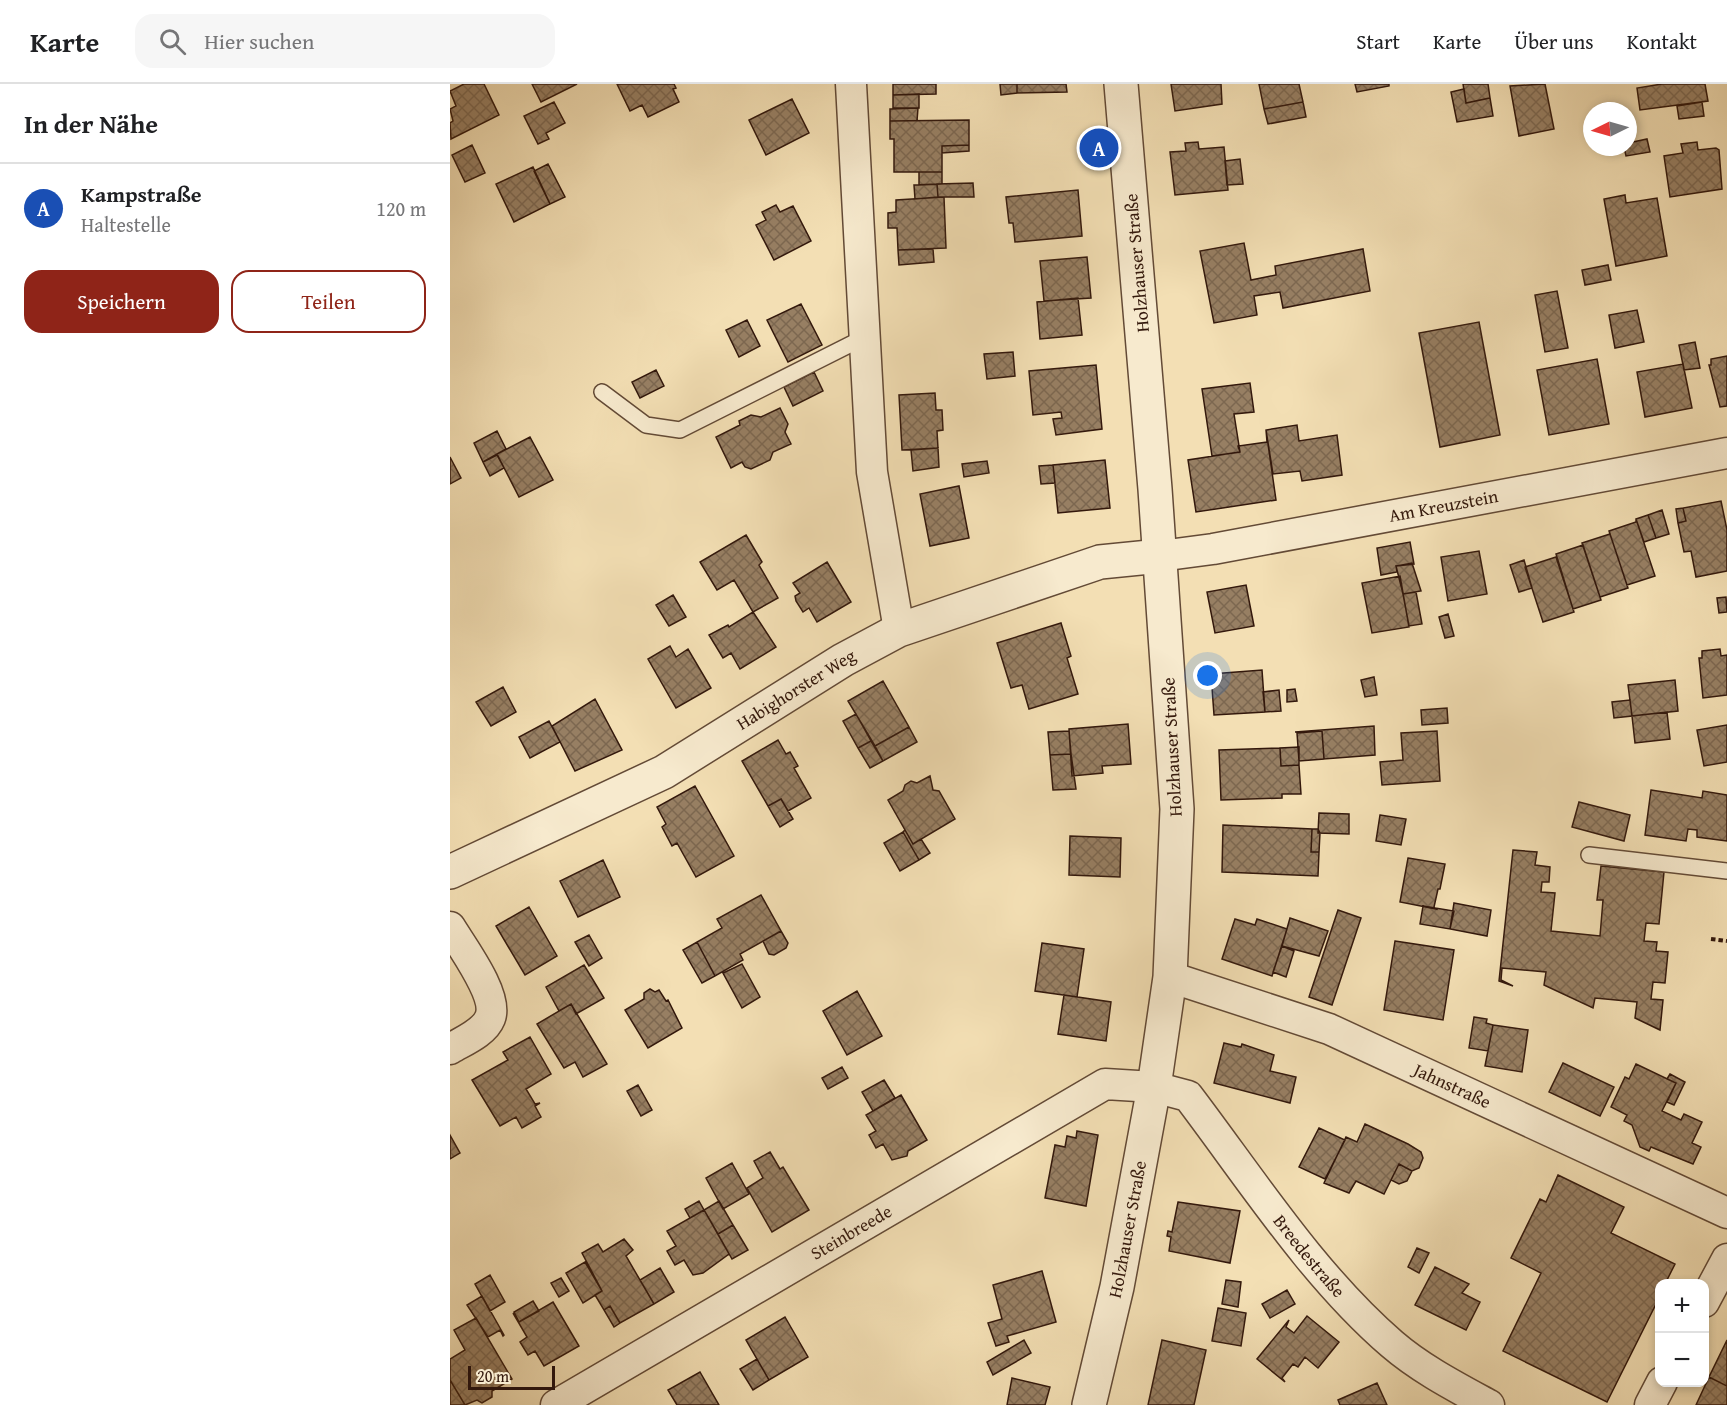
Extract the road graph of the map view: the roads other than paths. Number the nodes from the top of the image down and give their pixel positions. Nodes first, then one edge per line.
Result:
1 (851, 84) edge
2 (1121, 84) edge
3 (865, 337) junction
4 (602, 392) dead end
5 (1727, 453) edge
6 (1160, 556) junction
7 (899, 630) junction
8 (1589, 855) dead end
9 (1727, 871) edge
10 (450, 872) edge
11 (450, 927) edge
12 (1170, 977) junction
13 (450, 1049) edge
14 (1154, 1087) junction
15 (1727, 1213) edge
16 (1727, 1259) edge
17 (1709, 1293) edge
18 (1660, 1387) edge
19 (556, 1405) edge
20 (1089, 1405) edge
21 (1489, 1405) edge
22 (1650, 1405) edge

1 - 3 street
2 - 6 street, Holzhauser Straße
3 - 4 lane
3 - 7 street
5 - 6 street, Am Kreuzstein
6 - 7 street, Habighorster Weg
6 - 12 street, Holzhauser Straße
7 - 10 street, Habighorster Weg
8 - 9 lane
11 - 13 street
12 - 14 street, Holzhauser Straße
12 - 15 street, Jahnstraße
14 - 19 street, Steinbreede
14 - 20 street, Holzhauser Straße
14 - 21 street, Breedestraße
16 - 17 street
18 - 22 street

